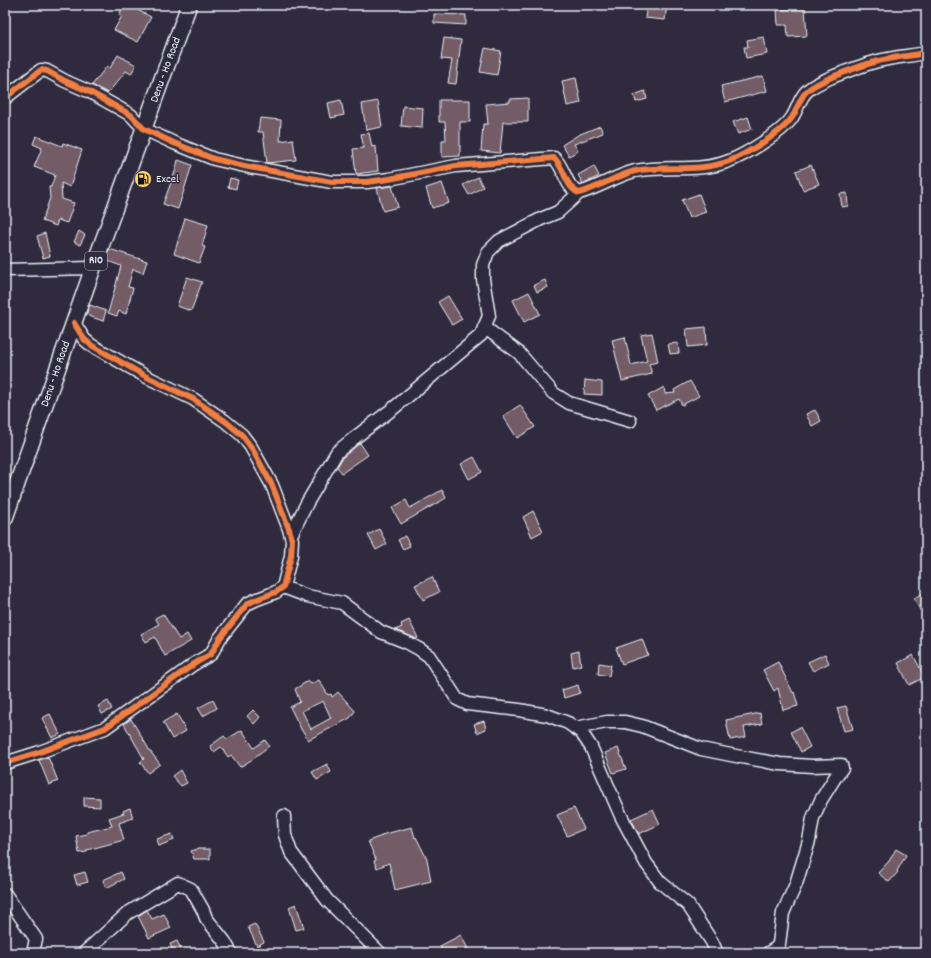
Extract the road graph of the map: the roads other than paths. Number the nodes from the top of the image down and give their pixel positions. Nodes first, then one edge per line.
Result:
1 (189, 5) edge
2 (926, 53) edge
3 (5, 98) edge
4 (144, 128) junction
5 (578, 193) junction
6 (93, 268) junction
7 (5, 270) edge
8 (74, 322) junction
9 (484, 327) junction
10 (630, 421) dead end
11 (5, 518) edge
12 (291, 535) junction
13 (283, 587) junction
14 (575, 728) junction
15 (5, 763) edge
16 (284, 816) dead end
17 (5, 894) edge
18 (36, 939) junction
19 (33, 953) edge
20 (41, 953) edge
21 (84, 953) edge
22 (231, 953) edge
23 (380, 953) edge
24 (717, 953) edge
25 (768, 953) edge

1 - 4 main road, Denu - Ho Road / R10
2 - 5 street
3 - 4 street
4 - 5 street
4 - 6 main road, Denu - Ho Road / R10
5 - 9 street
6 - 7 street
6 - 8 main road, Denu - Ho Road / R10
8 - 11 main road, Denu - Ho Road / R10
8 - 12 street
9 - 10 street
9 - 12 street
12 - 13 street
13 - 14 street
13 - 15 street
14 - 24 street
14 - 25 street
16 - 23 street
17 - 18 street
18 - 19 street
18 - 20 street
21 - 22 street

